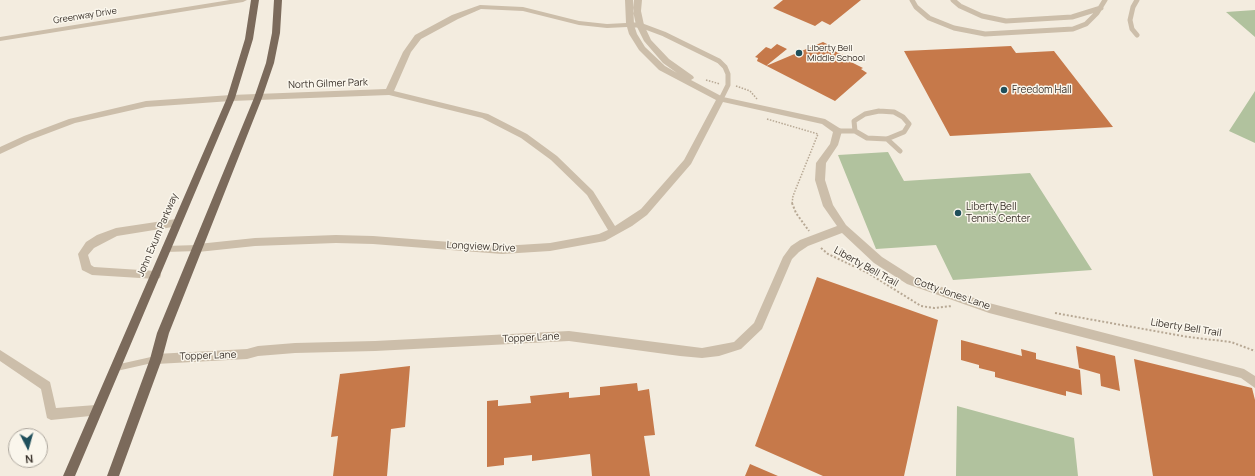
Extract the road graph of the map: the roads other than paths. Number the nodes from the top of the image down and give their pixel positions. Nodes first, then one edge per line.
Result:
1 (243, 0) edge
2 (255, 0) edge
3 (278, 0) edge
4 (474, 0) edge
5 (629, 0) edge
6 (638, 0) edge
7 (912, 0) edge
8 (953, 0) edge
9 (1105, 0) edge
10 (1137, 0) edge
11 (480, 7) junction
12 (1101, 8) junction
13 (630, 25) junction
14 (640, 25) junction
15 (1138, 35) dead end
16 (0, 39) edge
17 (390, 92) junction
18 (722, 96) junction
19 (231, 98) junction
20 (258, 98) junction
21 (855, 131) junction
22 (838, 132) junction
23 (887, 139) junction
24 (0, 151) edge
25 (900, 151) dead end
26 (176, 223) junction
27 (843, 228) junction
28 (614, 232) junction
29 (198, 248) junction
30 (165, 249) junction
31 (156, 275) junction
32 (0, 355) edge
33 (156, 359) junction
34 (116, 368) junction
35 (1255, 383) edge
36 (96, 411) junction
37 (69, 476) edge
38 (113, 476) edge

1 - 16 street, Greenway Drive
2 - 19 main road, John Exum Parkway
3 - 20 main road
4 - 11 street
5 - 13 street
6 - 14 street
7 - 12 lane
8 - 12 lane
9 - 12 lane
10 - 15 lane
11 - 13 street
11 - 17 street
13 - 14 lane
13 - 18 street
14 - 18 street
14 - 18 lane
17 - 20 street, North Gilmer Park
17 - 28 street, North Gilmer Park
18 - 22 street
18 - 28 street, Longview Drive
19 - 20 street, North Gilmer Park
19 - 24 street, North Gilmer Park
19 - 26 main road, John Exum Parkway
20 - 29 main road
21 - 22 lane
21 - 23 lane
21 - 23 lane
22 - 27 street, Cotty Jones Lane
23 - 25 lane
26 - 30 main road, John Exum Parkway
26 - 31 street
27 - 33 street, Topper Lane
27 - 35 street, Cotty Jones Lane
28 - 29 street, Longview Drive
29 - 30 lane
29 - 33 main road
30 - 31 main road, John Exum Parkway
31 - 34 main road, John Exum Parkway
32 - 36 street
33 - 34 lane
33 - 38 main road
34 - 36 main road, John Exum Parkway
36 - 37 main road, John Exum Parkway

